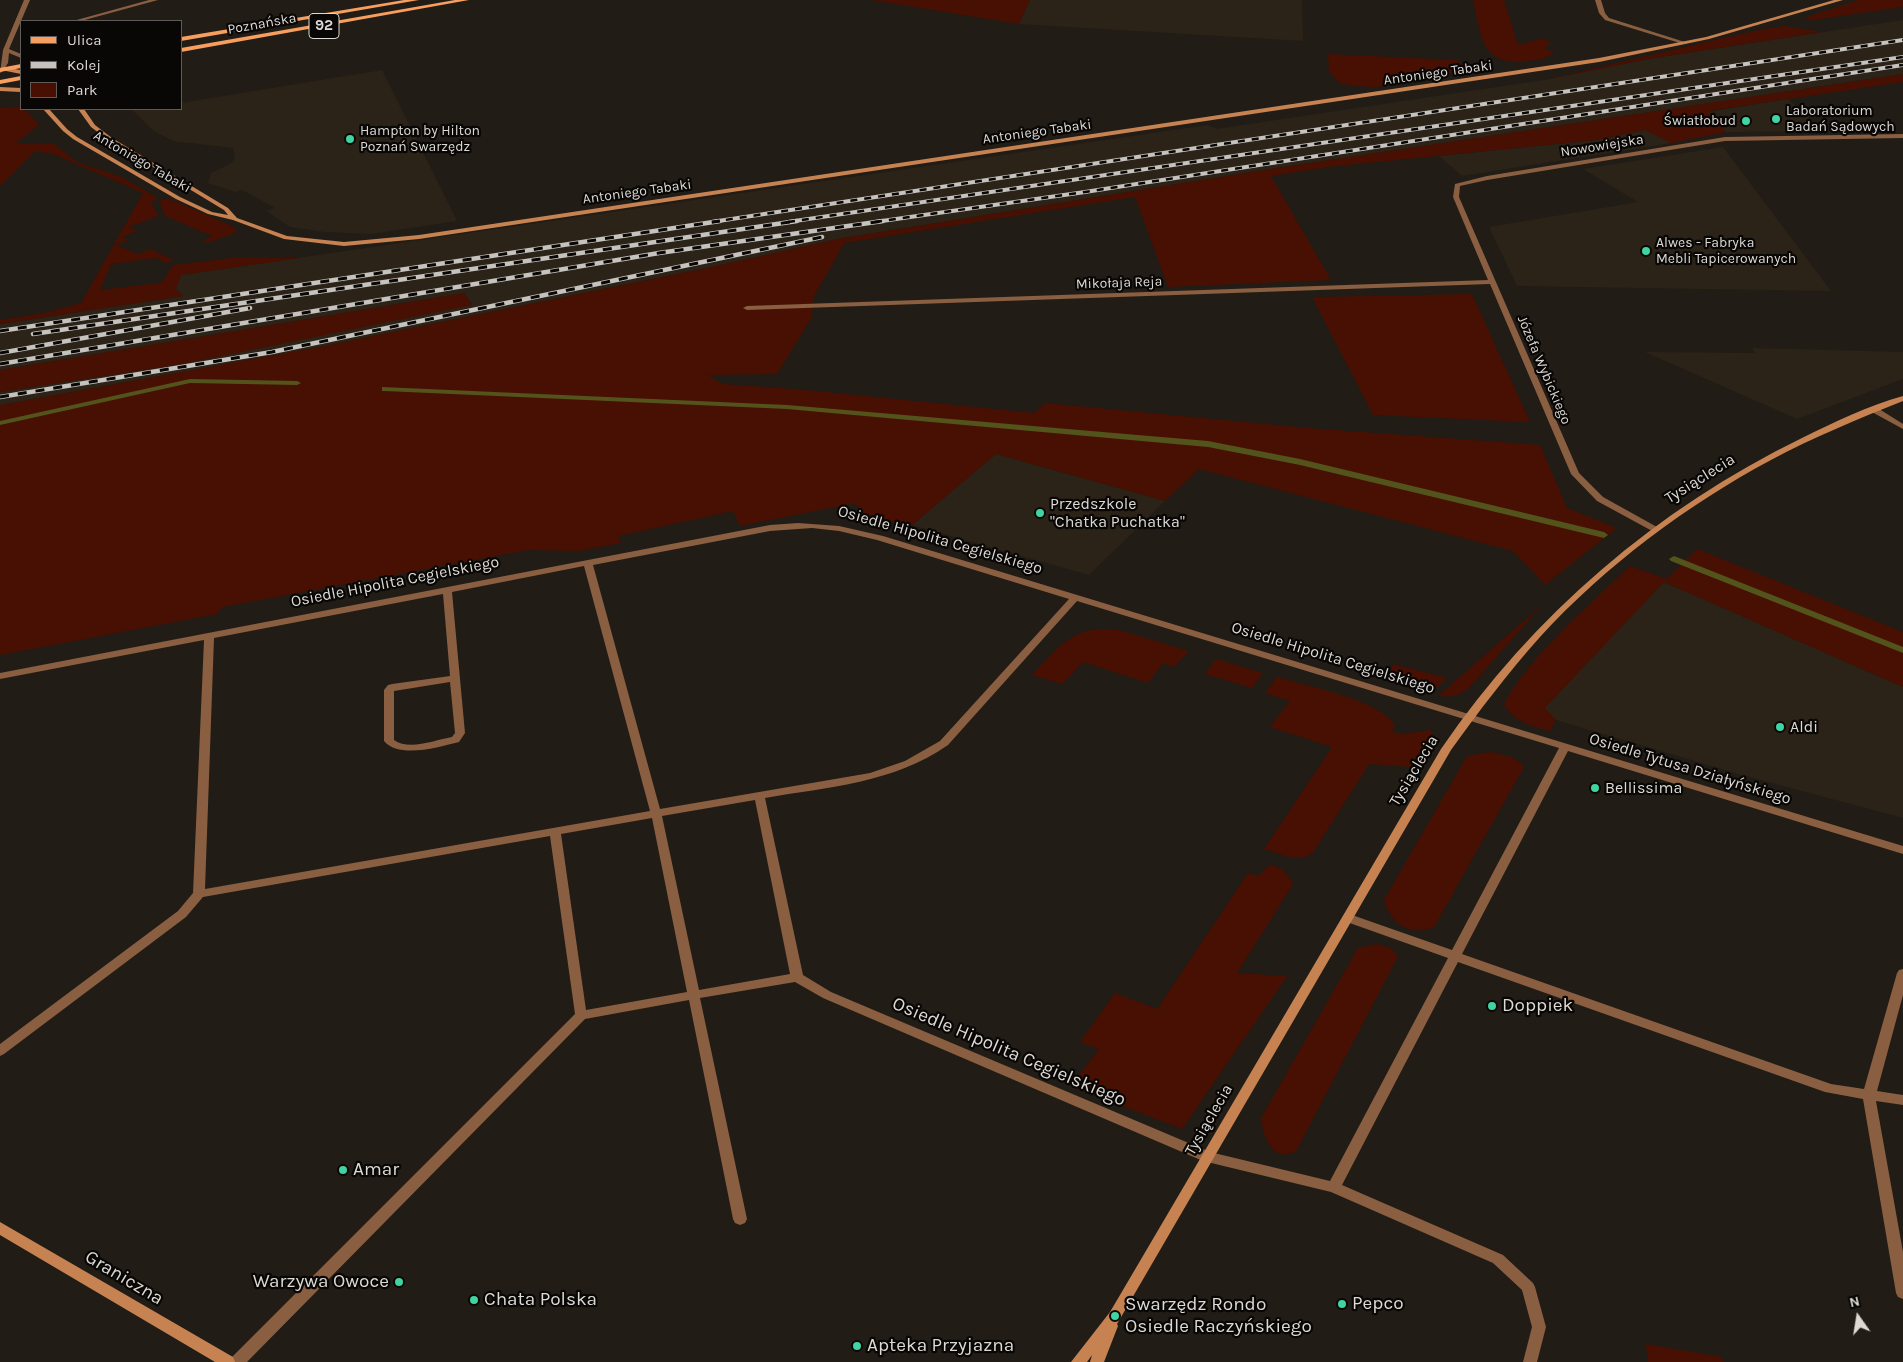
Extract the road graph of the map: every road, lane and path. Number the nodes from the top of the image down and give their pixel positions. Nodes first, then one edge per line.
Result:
1 (27, 0) edge
2 (155, 0) edge
3 (416, 0) edge
4 (466, 0) edge
5 (1598, 0) edge
6 (1840, 0) edge
7 (80, 20) edge
8 (20, 36) edge
9 (12, 38) junction
10 (182, 39) edge
11 (1685, 43) junction
12 (182, 50) edge
13 (3, 51) edge
14 (20, 56) edge
15 (20, 66) edge
16 (1, 70) edge
17 (20, 72) edge
18 (20, 78) edge
19 (0, 82) edge
20 (0, 88) edge
21 (20, 90) edge
22 (47, 110) edge
23 (83, 110) edge
24 (1903, 136) edge
25 (1457, 185) joint
26 (236, 218) junction
27 (1492, 282) junction
28 (746, 308) dead end
29 (1903, 398) edge
30 (1873, 409) junction
31 (1903, 427) edge
32 (1654, 529) junction
33 (588, 563) junction
34 (447, 590) junction
35 (1074, 598) junction
36 (209, 636) junction
37 (0, 676) edge
38 (455, 678) junction
39 (1467, 717) junction
40 (1564, 748) junction
41 (759, 795) junction
42 (656, 813) junction
43 (556, 831) junction
44 (1903, 850) edge
45 (198, 894) junction
46 (1348, 918) junction
47 (1455, 957) junction
48 (1903, 973) edge
49 (797, 977) junction
50 (692, 996) junction
51 (581, 1015) junction
52 (0, 1051) edge
53 (1869, 1095) junction
54 (1903, 1100) edge
55 (1208, 1157) junction
56 (1334, 1187) junction
57 (740, 1219) dead end
58 (0, 1228) edge
59 (1903, 1293) edge
60 (1115, 1316) junction
61 (228, 1362) edge
62 (237, 1362) edge
63 (1078, 1362) edge
64 (1097, 1362) edge
65 (1530, 1362) edge

1 - 9 street
2 - 7 street
3 - 10 main road, Poznańska / 92
4 - 12 main road, Poznańska / 92
5 - 11 street
6 - 11 street, Antoniego Tabaki
8 - 9 street
9 - 13 street
11 - 26 street, Antoniego Tabaki
13 - 14 street
13 - 16 street
15 - 16 main road
16 - 17 street
18 - 19 main road
20 - 21 street
22 - 26 street, Antoniego Tabaki
23 - 26 street, Antoniego Tabaki
24 - 25 street, Nowowiejska
25 - 27 street, Józefa Wybickiego
27 - 28 street, Mikołaja Reja
27 - 32 street, Józefa Wybickiego
29 - 30 street, Tysiąclecia
30 - 31 street
30 - 32 street, Tysiąclecia
32 - 39 street, Tysiąclecia
33 - 34 street, Osiedle Hipolita Cegielskiego
33 - 35 street, Osiedle Hipolita Cegielskiego
33 - 42 street
34 - 36 street, Osiedle Hipolita Cegielskiego
34 - 38 street
35 - 39 street, Osiedle Hipolita Cegielskiego
35 - 41 street
36 - 37 street, Osiedle Hipolita Cegielskiego
36 - 45 street
38 - 38 street
39 - 40 street, Osiedle Tytusa Działyńskiego
39 - 46 street, Tysiąclecia
40 - 44 street, Osiedle Tytusa Działyńskiego
40 - 47 street
41 - 42 street
41 - 49 street
42 - 43 street
42 - 50 street
43 - 45 street
43 - 51 street
45 - 52 street
46 - 47 street
46 - 55 street, Tysiąclecia
47 - 53 street
47 - 56 street
48 - 53 street
49 - 50 street
49 - 55 street, Osiedle Hipolita Cegielskiego
50 - 51 street
50 - 57 street
51 - 62 street
53 - 54 street
53 - 59 street
55 - 56 street, Osiedle Hipolita Cegielskiego
55 - 60 street, Tysiąclecia
56 - 65 street, Osiedle Hipolita Cegielskiego
58 - 61 street, Graniczna
60 - 63 street, Tysiąclecia
60 - 64 street, Tysiąclecia

